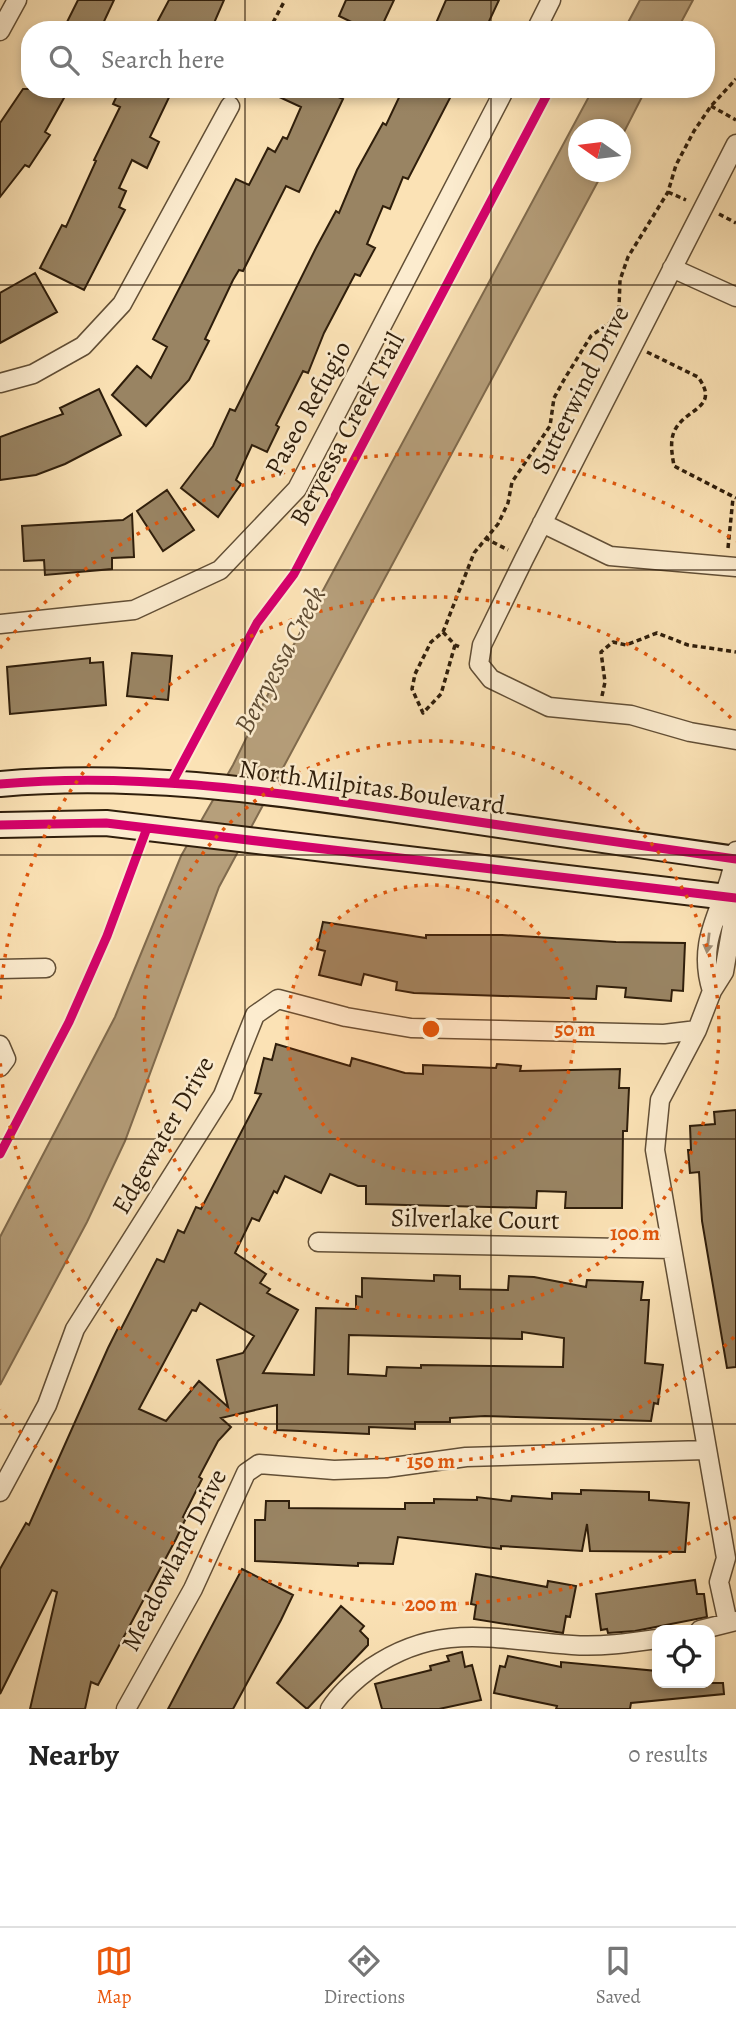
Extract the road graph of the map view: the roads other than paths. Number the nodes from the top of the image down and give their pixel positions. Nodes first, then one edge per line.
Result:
1 (17, 0) edge
2 (551, 0) edge
3 (540, 21) edge
4 (0, 32) edge
5 (500, 98) edge
6 (230, 106) dead end
7 (736, 144) edge
8 (672, 268) junction
9 (736, 297) edge
10 (0, 383) edge
11 (542, 523) junction
12 (731, 567) edge
13 (0, 624) edge
14 (736, 740) edge
15 (0, 785) edge
16 (0, 825) edge
17 (736, 856) edge
18 (731, 897) edge
19 (0, 968) edge
20 (46, 968) dead end
21 (698, 1030) junction
22 (0, 1045) edge
23 (0, 1067) edge
24 (318, 1242) dead end
25 (672, 1249) junction
26 (706, 1451) junction
27 (0, 1492) edge
28 (731, 1563) edge
29 (732, 1622) edge
30 (715, 1626) edge
31 (652, 1640) edge
32 (127, 1709) edge
33 (330, 1709) edge

1 - 4 street
2 - 3 street
5 - 13 street, Paseo Refugio
6 - 10 street
7 - 8 street, Sutterwind Drive
8 - 9 street
8 - 11 street, Sutterwind Drive
11 - 12 street
11 - 14 street, Sutterwind Drive
15 - 17 main road, North Milpitas Boulevard
16 - 18 main road
17 - 18 street
18 - 21 street
19 - 20 street
21 - 25 street
21 - 27 street, Edgewater Drive
22 - 23 street
24 - 25 street, Silverlake Court
25 - 26 street
26 - 28 street
26 - 32 street, Meadowland Drive
28 - 29 street
29 - 30 street
31 - 33 street

